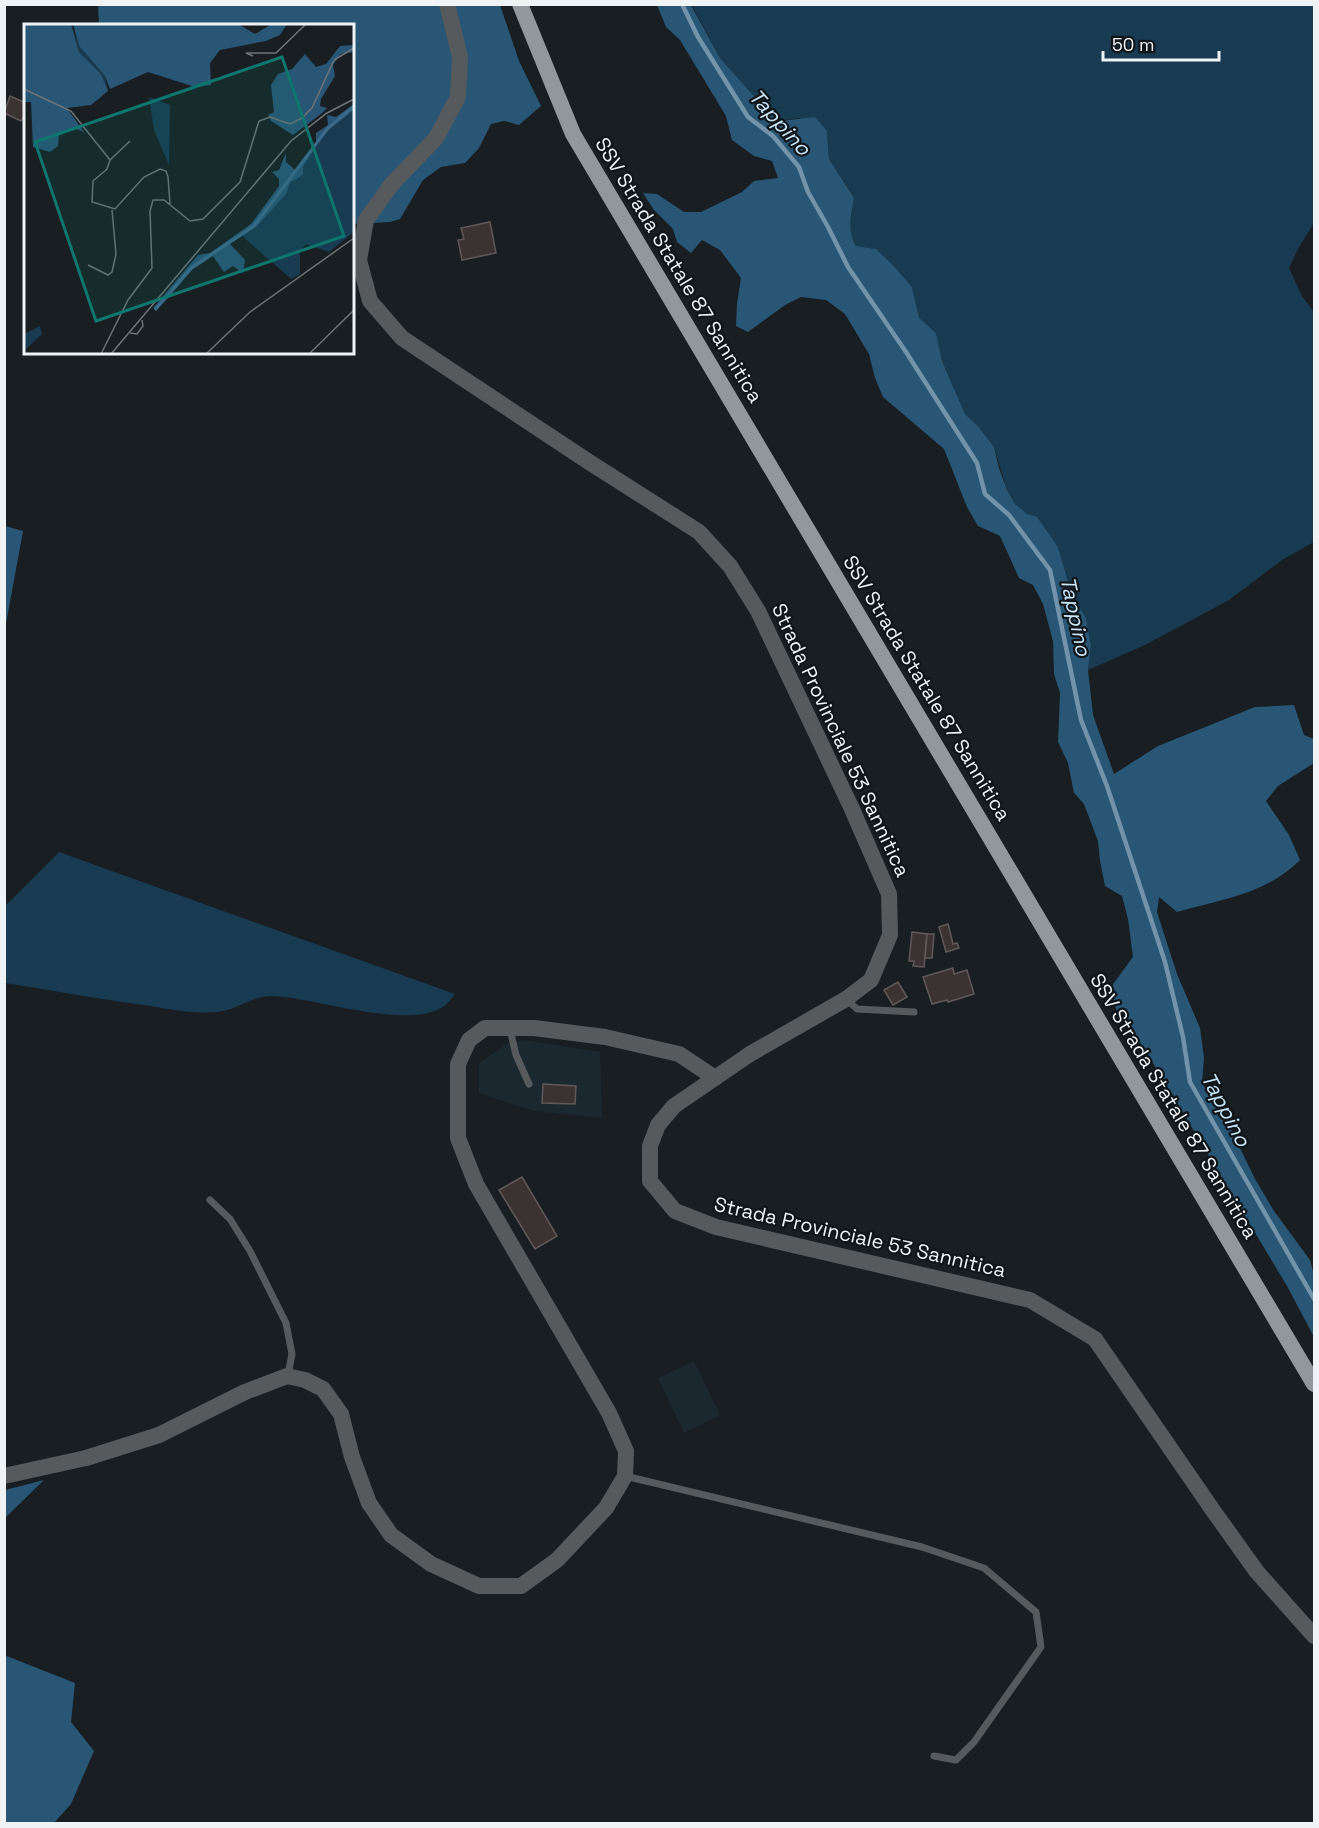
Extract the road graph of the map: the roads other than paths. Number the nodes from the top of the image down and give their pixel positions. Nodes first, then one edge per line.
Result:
1 (447, 4) edge
2 (520, 4) edge
3 (846, 999) junction
4 (914, 1012) dead end
5 (509, 1026) junction
6 (715, 1078) junction
7 (529, 1084) dead end
8 (210, 1200) dead end
9 (287, 1376) junction
10 (1314, 1384) edge
11 (4, 1476) edge
12 (625, 1476) junction
13 (1314, 1636) edge
14 (934, 1756) dead end

1 - 3 street, Strada Provinciale 53 Sannitica
2 - 10 main road, SSV Strada Statale 87 Sannitica
3 - 4 lane
3 - 6 street, Strada Provinciale 53 Sannitica
5 - 6 street
5 - 7 lane
5 - 12 street
6 - 13 street, Strada Provinciale 53 Sannitica
8 - 9 lane
9 - 11 street
9 - 12 street
12 - 14 lane

